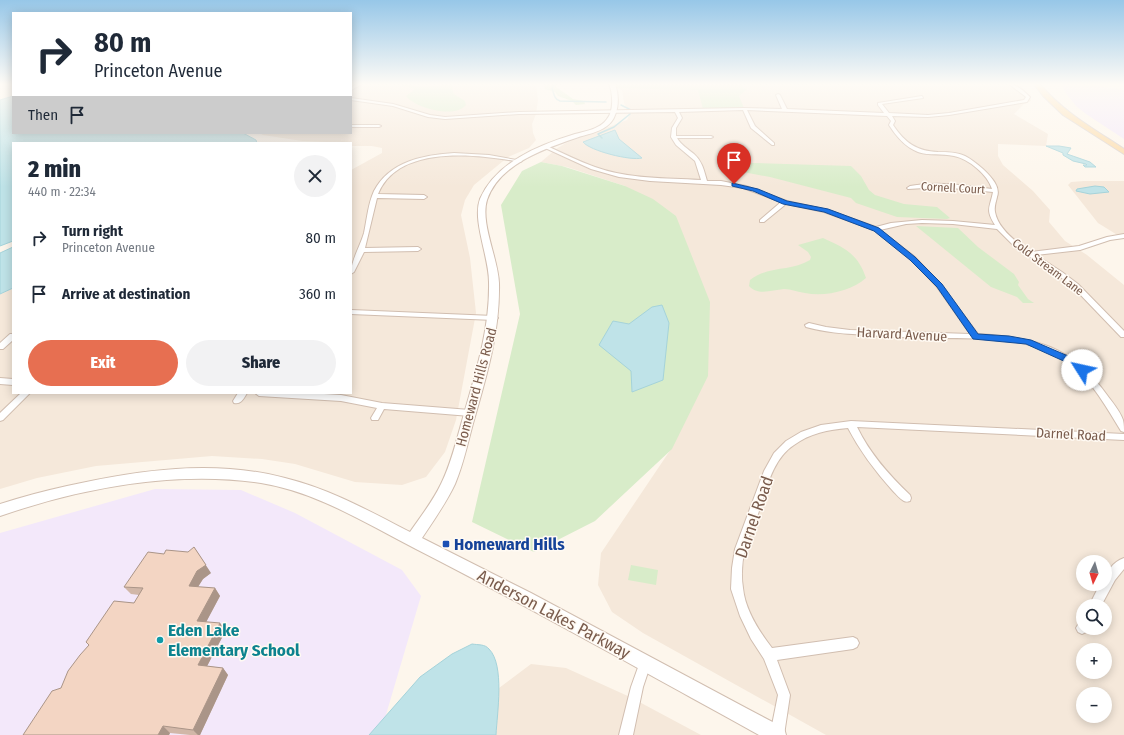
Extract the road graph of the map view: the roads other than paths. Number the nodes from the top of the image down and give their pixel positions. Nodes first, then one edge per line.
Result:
1 (612, 118) edge
2 (680, 118) edge
3 (749, 118) edge
4 (891, 118) edge
5 (1075, 118) edge
6 (1084, 118) edge
7 (352, 126) edge
8 (380, 126) dead end
9 (674, 136) junction
10 (711, 138) dead end
11 (772, 144) dead end
12 (1124, 145) edge
13 (545, 147) junction
14 (1124, 152) edge
15 (520, 161) junction
16 (704, 181) junction
17 (910, 188) dead end
18 (995, 191) junction
19 (375, 196) junction
20 (424, 197) dead end
21 (785, 202) junction
22 (762, 221) dead end
23 (999, 227) junction
24 (876, 229) junction
25 (1124, 236) edge
26 (418, 249) dead end
27 (362, 250) junction
28 (1030, 254) junction
29 (352, 270) edge
30 (352, 312) edge
31 (494, 318) junction
32 (809, 325) dead end
33 (1124, 335) edge
34 (12, 337) edge
35 (976, 337) junction
36 (0, 347) edge
37 (0, 381) edge
38 (12, 382) edge
39 (25, 394) edge
40 (242, 394) edge
41 (275, 394) edge
42 (237, 402) dead end
43 (382, 406) junction
44 (470, 413) junction
45 (0, 418) edge
46 (375, 418) dead end
47 (851, 424) junction
48 (1124, 429) edge
49 (1124, 437) edge
50 (906, 498) dead end
51 (0, 510) edge
52 (412, 540) junction
53 (1124, 563) edge
54 (1099, 599) edge
55 (853, 643) dead end
56 (769, 655) junction
57 (644, 663) junction
58 (626, 735) edge
59 (777, 735) edge

1 - 13 street, Homeward Hills Road
2 - 9 street
3 - 11 street
4 - 18 street
5 - 14 main road
6 - 12 main road
7 - 8 street
9 - 10 street
9 - 16 street
13 - 15 street, Homeward Hills Road
13 - 16 street
15 - 19 street
15 - 31 street, Homeward Hills Road
16 - 21 street
17 - 18 street, Cornell Court
18 - 23 street, Cold Stream Lane
19 - 20 street
19 - 27 street
21 - 22 street
21 - 24 street
23 - 24 street
23 - 28 street, Cold Stream Lane
24 - 35 street
25 - 28 street
26 - 27 street
27 - 29 street
28 - 33 street, Cold Stream Lane
30 - 31 street
31 - 44 street, Homeward Hills Road
32 - 35 street, Harvard Avenue
34 - 36 street
35 - 48 street, Harvard Avenue
37 - 38 street
39 - 45 street
40 - 42 street
41 - 43 street
43 - 44 street
43 - 46 street
44 - 52 street, Homeward Hills Road
47 - 49 street, Darnel Road
47 - 50 street
47 - 56 street, Darnel Road
51 - 52 street, Anderson Lakes Parkway
52 - 57 street, Anderson Lakes Parkway
53 - 54 street
55 - 56 street
56 - 59 street, Darnel Road
57 - 58 street
57 - 59 street, Anderson Lakes Parkway

